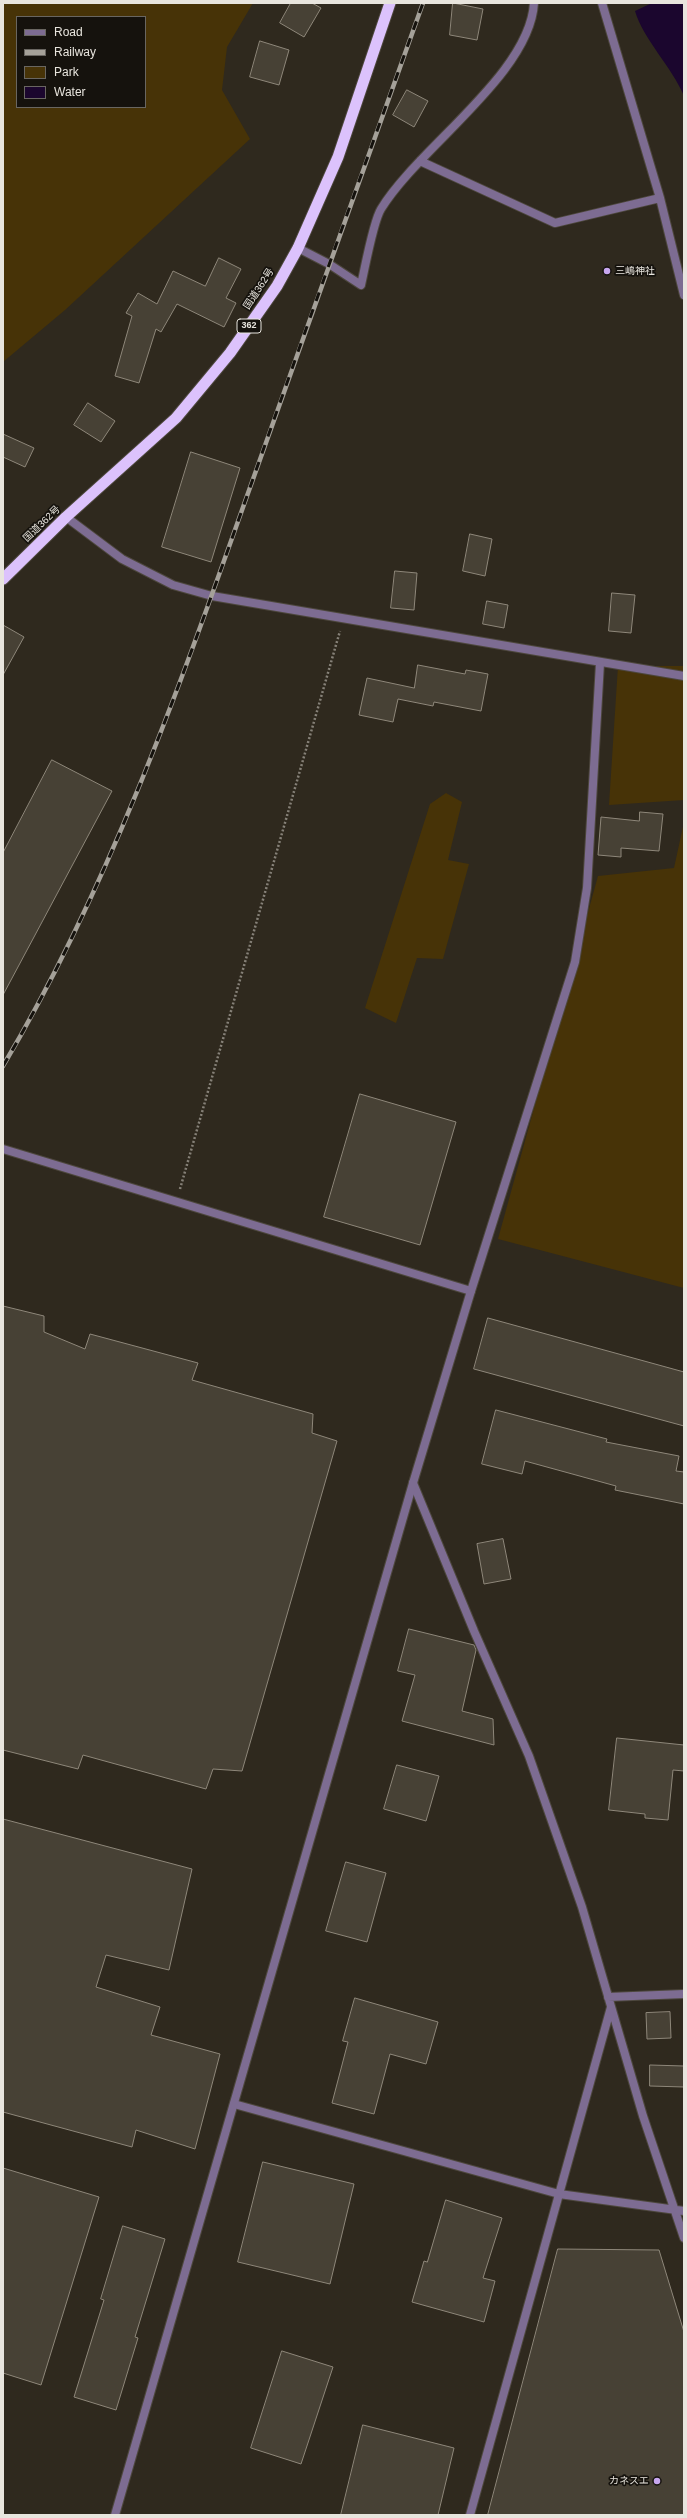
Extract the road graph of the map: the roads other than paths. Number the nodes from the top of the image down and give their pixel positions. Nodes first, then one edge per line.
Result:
1 (390, 3) edge
2 (534, 3) edge
3 (602, 3) edge
4 (420, 161) junction
5 (660, 198) junction
6 (298, 248) junction
7 (684, 295) edge
8 (66, 517) junction
9 (3, 579) edge
10 (600, 663) junction
11 (684, 676) edge
12 (3, 1149) edge
13 (471, 1291) junction
14 (413, 1483) junction
15 (684, 1994) edge
16 (608, 1997) junction
17 (611, 2006) junction
18 (234, 2104) junction
19 (559, 2194) junction
20 (675, 2211) junction
21 (684, 2211) edge
22 (684, 2238) edge
23 (115, 2515) edge
24 (470, 2515) edge

1 - 6 highway, 国道362号 / 362
2 - 4 street
3 - 5 street
4 - 5 street
4 - 6 street
5 - 7 street
6 - 8 highway, 国道362号 / 362
8 - 9 highway, 国道362号 / 362
8 - 10 street
10 - 11 street
10 - 13 street
12 - 13 street
13 - 14 street
14 - 16 street
14 - 18 street
15 - 16 street
16 - 17 street
17 - 19 street
17 - 20 street
18 - 19 street
18 - 23 street
19 - 20 street
19 - 24 street
20 - 21 street
20 - 22 street

